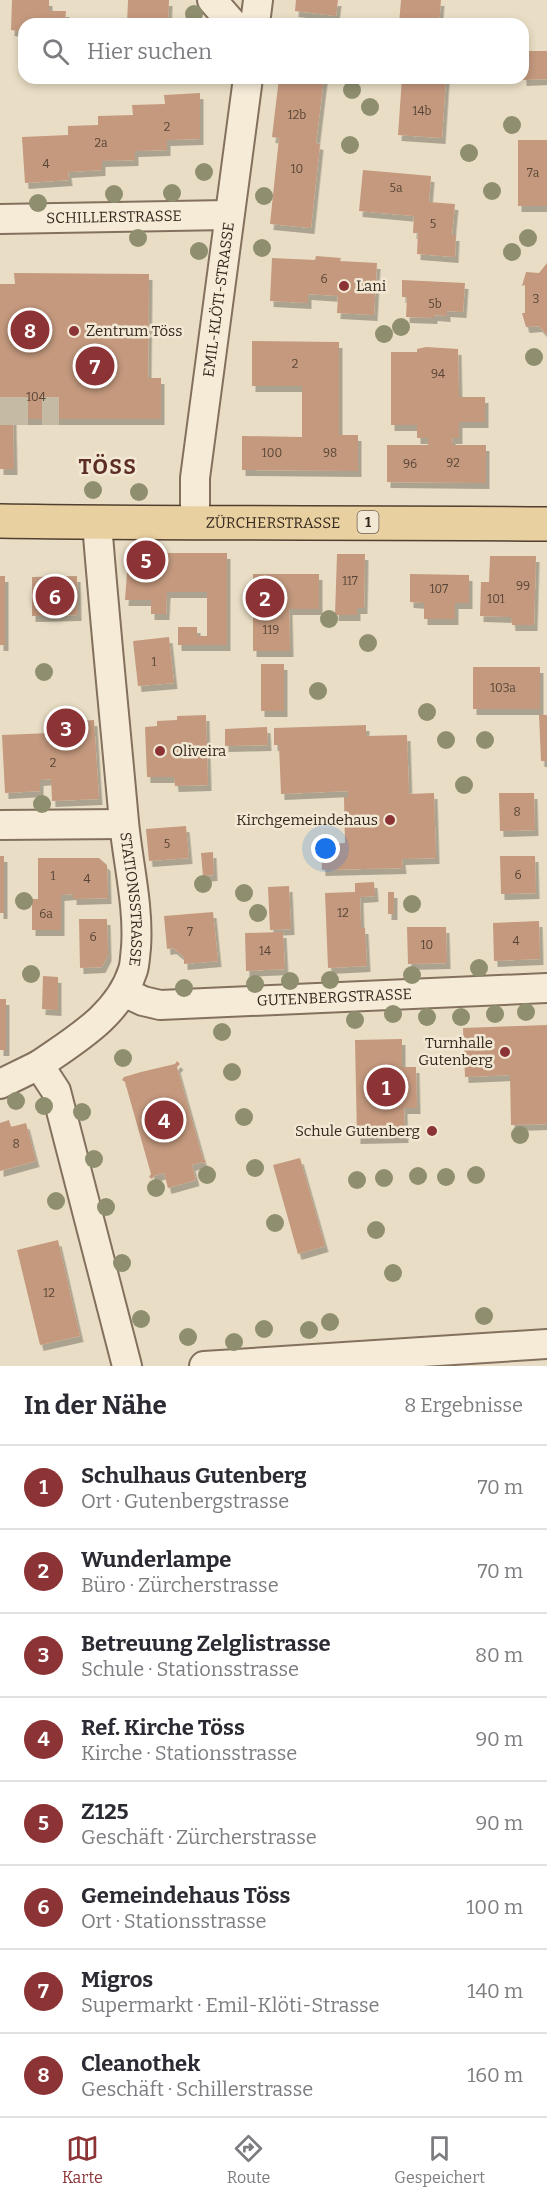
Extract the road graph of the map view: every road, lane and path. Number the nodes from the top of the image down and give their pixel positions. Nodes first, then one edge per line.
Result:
1 (212, 0) edge
2 (258, 0) edge
3 (228, 18) edge
4 (256, 18) edge
5 (247, 84) edge
6 (228, 215) junction
7 (0, 219) edge
8 (0, 521) edge
9 (195, 522) junction
10 (97, 524) junction
11 (547, 524) edge
12 (124, 824) junction
13 (0, 825) edge
14 (547, 988) edge
15 (124, 992) junction
16 (39, 1065) junction
17 (0, 1084) edge
18 (547, 1344) edge
19 (478, 1358) edge
20 (249, 1365) edge
21 (127, 1366) edge
22 (204, 1366) edge

1 - 3 street
2 - 4 street
5 - 6 street, EMIL-KLÖTI-STRASSE
6 - 7 street, SCHILLERSTRASSE
6 - 9 street, EMIL-KLÖTI-STRASSE
8 - 10 main road, ZÜRCHERSTRASSE / 1
9 - 10 main road, ZÜRCHERSTRASSE / 1
9 - 11 main road, ZÜRCHERSTRASSE / 1
10 - 12 street, STATIONSSTRASSE
12 - 13 street
12 - 15 street, STATIONSSTRASSE
14 - 15 street, GUTENBERGSTRASSE
15 - 16 street, STATIONSSTRASSE
16 - 17 street, STATIONSSTRASSE
16 - 21 street
18 - 19 street
19 - 20 street
20 - 22 street

